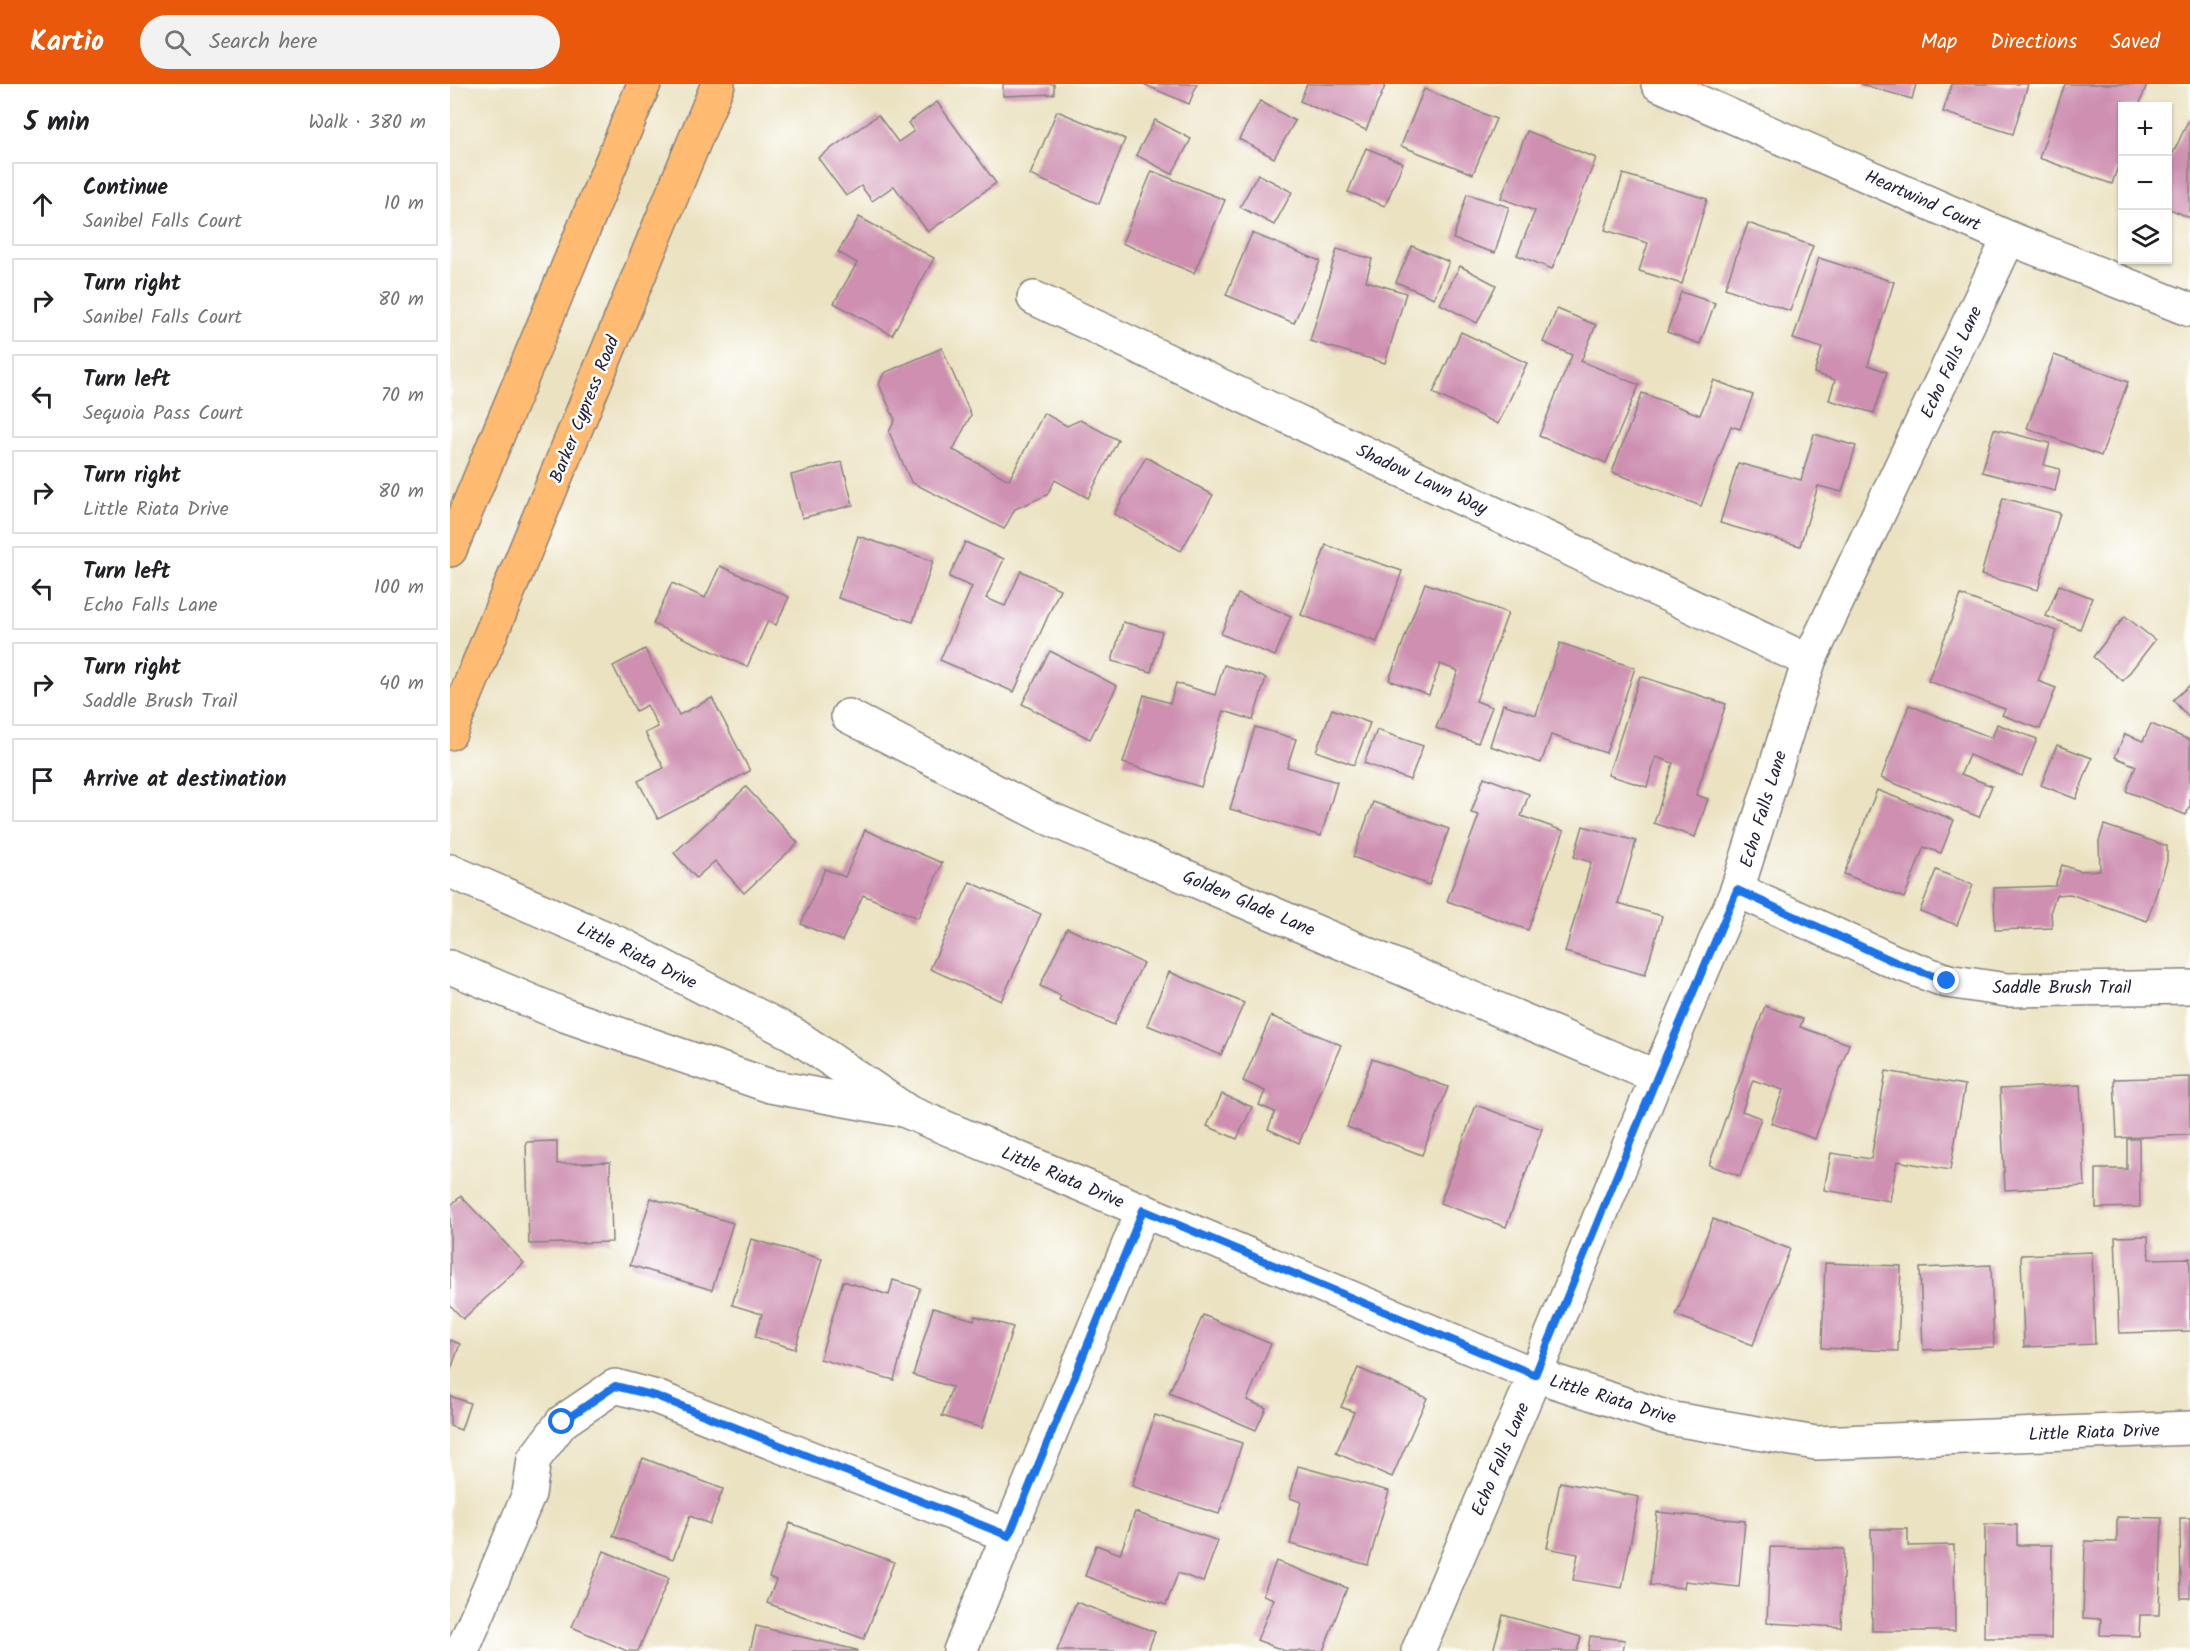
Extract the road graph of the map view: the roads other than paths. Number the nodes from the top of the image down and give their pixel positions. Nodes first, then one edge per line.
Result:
1 (644, 84) edge
2 (718, 84) edge
3 (1658, 84) edge
4 (2009, 238) junction
5 (1034, 298) dead end
6 (2190, 310) edge
7 (450, 550) edge
8 (1809, 661) junction
9 (848, 716) dead end
10 (450, 733) edge
11 (450, 871) edge
12 (1737, 890) junction
13 (450, 967) edge
14 (2190, 987) edge
15 (1657, 1077) junction
16 (908, 1112) junction
17 (1143, 1210) junction
18 (1535, 1375) junction
19 (2190, 1428) edge
20 (1009, 1536) junction
21 (462, 1651) edge
22 (960, 1651) edge
23 (1418, 1651) edge

1 - 7 main road
2 - 10 main road, Barker Cypress Road
3 - 4 street, Heartwind Court
4 - 6 street, Heartwind Court
4 - 8 street, Echo Falls Lane
5 - 8 street, Shadow Lawn Way
8 - 12 street, Echo Falls Lane
9 - 15 street, Golden Glade Lane
11 - 16 street, Little Riata Drive
12 - 14 street, Saddle Brush Trail
12 - 15 street, Echo Falls Lane
13 - 16 street, Little Riata Drive
15 - 18 street, Echo Falls Lane
16 - 17 street, Little Riata Drive
17 - 18 street, Little Riata Drive
17 - 20 street
18 - 19 street, Little Riata Drive
18 - 23 street, Echo Falls Lane
20 - 21 street
20 - 22 street

